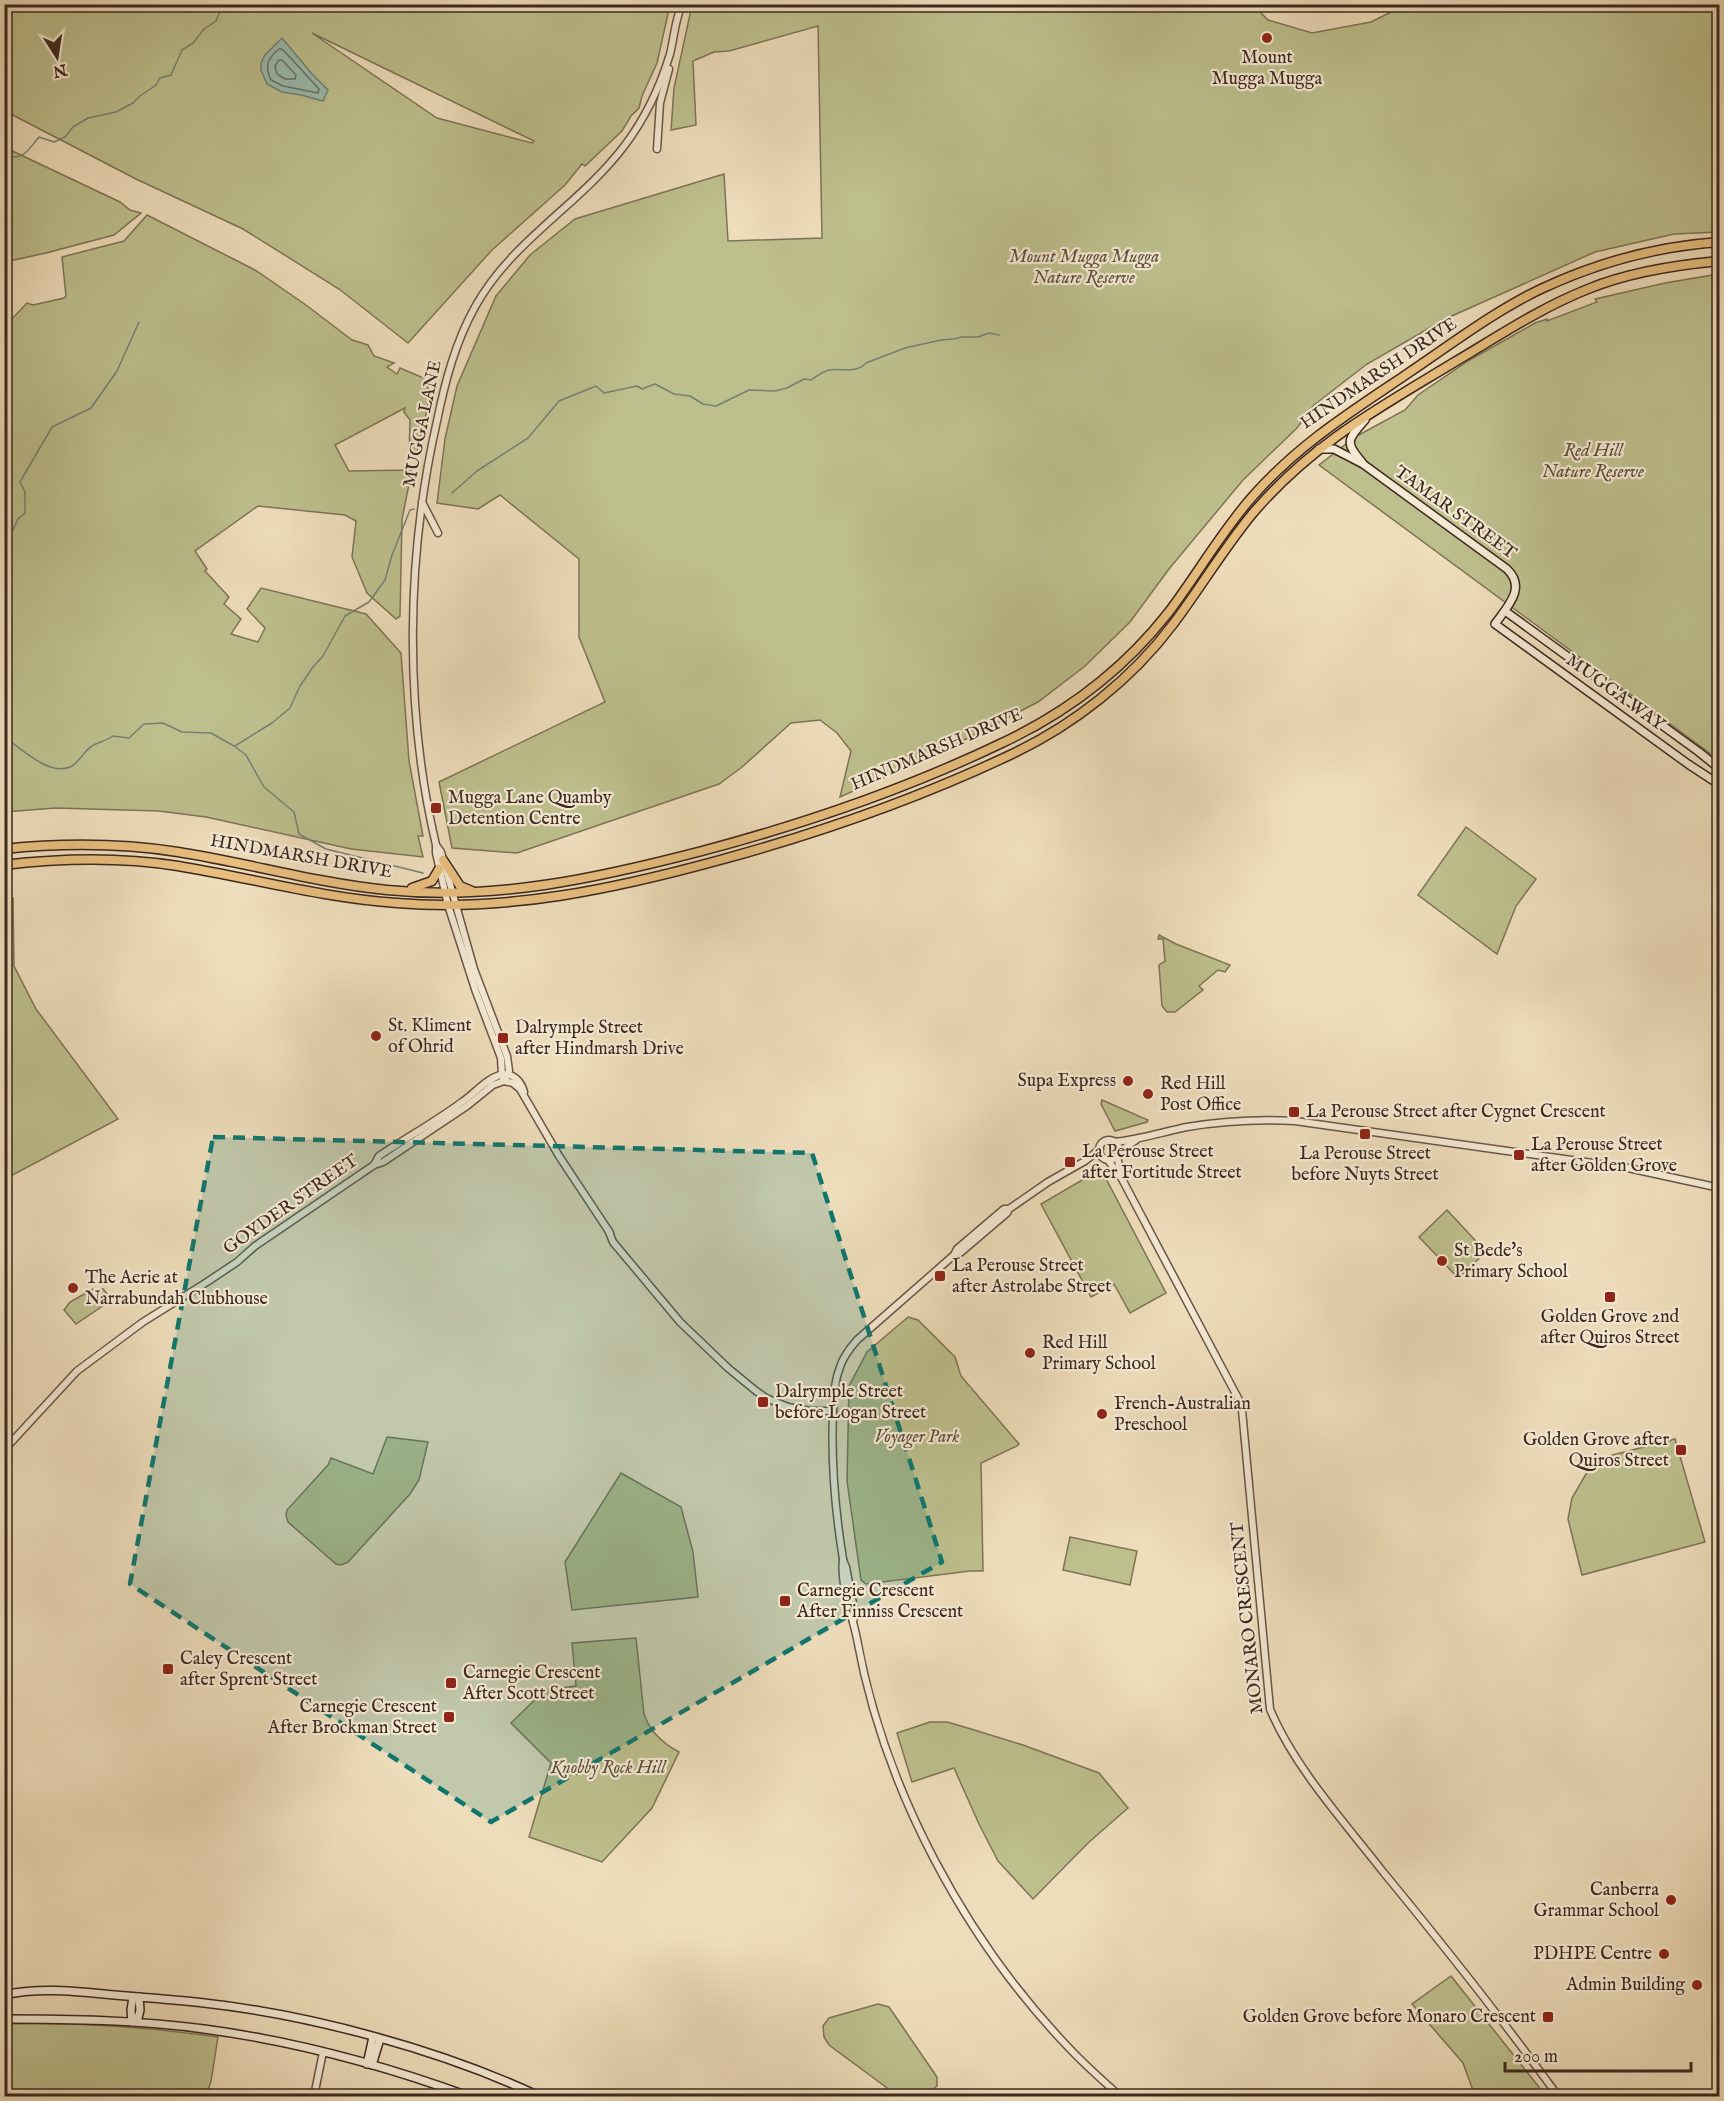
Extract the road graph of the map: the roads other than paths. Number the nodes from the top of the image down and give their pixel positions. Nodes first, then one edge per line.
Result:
1 (680, 7) edge
2 (670, 53) junction
3 (657, 149) dead end
4 (1719, 242) edge
5 (1719, 261) edge
6 (1374, 411) junction
7 (1318, 448) junction
8 (1363, 464) junction
9 (422, 501) junction
10 (438, 533) dead end
11 (1505, 610) junction
12 (1495, 624) joint
13 (1719, 769) edge
14 (1719, 785) edge
15 (436, 844) junction
16 (4, 849) edge
17 (443, 860) junction
18 (4, 865) edge
19 (439, 869) junction
20 (403, 891) junction
21 (478, 892) junction
22 (448, 893) junction
23 (451, 905) junction
24 (504, 1077) junction
25 (1137, 1140) junction
26 (1114, 1142) junction
27 (1100, 1149) junction
28 (1118, 1155) junction
29 (1105, 1159) junction
30 (1085, 1161) junction
31 (1122, 1179) junction
32 (1719, 1188) edge
33 (833, 1411) junction
34 (4, 1450) edge
35 (4, 1993) edge
36 (136, 1997) junction
37 (4, 2019) edge
38 (134, 2022) junction
39 (377, 2038) junction
40 (323, 2052) junction
41 (370, 2064) junction
42 (314, 2097) edge
43 (468, 2097) edge
44 (539, 2097) edge
45 (1120, 2097) edge
46 (1558, 2097) edge

1 - 2 street, MUGGA LANE
2 - 3 street
2 - 9 street, MUGGA LANE
4 - 21 main road, HINDMARSH DRIVE
5 - 6 main road, HINDMARSH DRIVE
6 - 7 main road, HINDMARSH DRIVE
6 - 8 main road, TAMAR STREET
7 - 8 main road, TAMAR STREET
7 - 23 main road, HINDMARSH DRIVE
8 - 11 main road, TAMAR STREET
9 - 10 street
9 - 15 street, MUGGA LANE
11 - 12 main road, TAMAR STREET
11 - 13 main road, MUGGA WAY
12 - 14 main road, MUGGA WAY
15 - 17 street, MUGGA LANE
15 - 19 street, MUGGA LANE
16 - 20 main road, HINDMARSH DRIVE
17 - 21 main road
17 - 22 street, MUGGA LANE
18 - 23 main road, HINDMARSH DRIVE
19 - 20 main road
19 - 22 street, MUGGA LANE
20 - 22 main road, HINDMARSH DRIVE
21 - 22 main road, HINDMARSH DRIVE
22 - 23 street
23 - 24 street
24 - 33 street
24 - 34 street, GOYDER STREET
25 - 26 street
25 - 28 street
25 - 32 street
26 - 27 street
26 - 28 street
27 - 29 street
27 - 30 street
28 - 29 street
28 - 31 street, MONARO CRESCENT
29 - 30 street
29 - 31 street, MONARO CRESCENT
30 - 33 street
31 - 46 street, MONARO CRESCENT
33 - 45 street
35 - 36 main road
36 - 38 main road
36 - 39 main road
37 - 38 main road
38 - 40 main road
39 - 41 main road
39 - 44 main road
40 - 41 main road
40 - 42 street
41 - 43 main road

